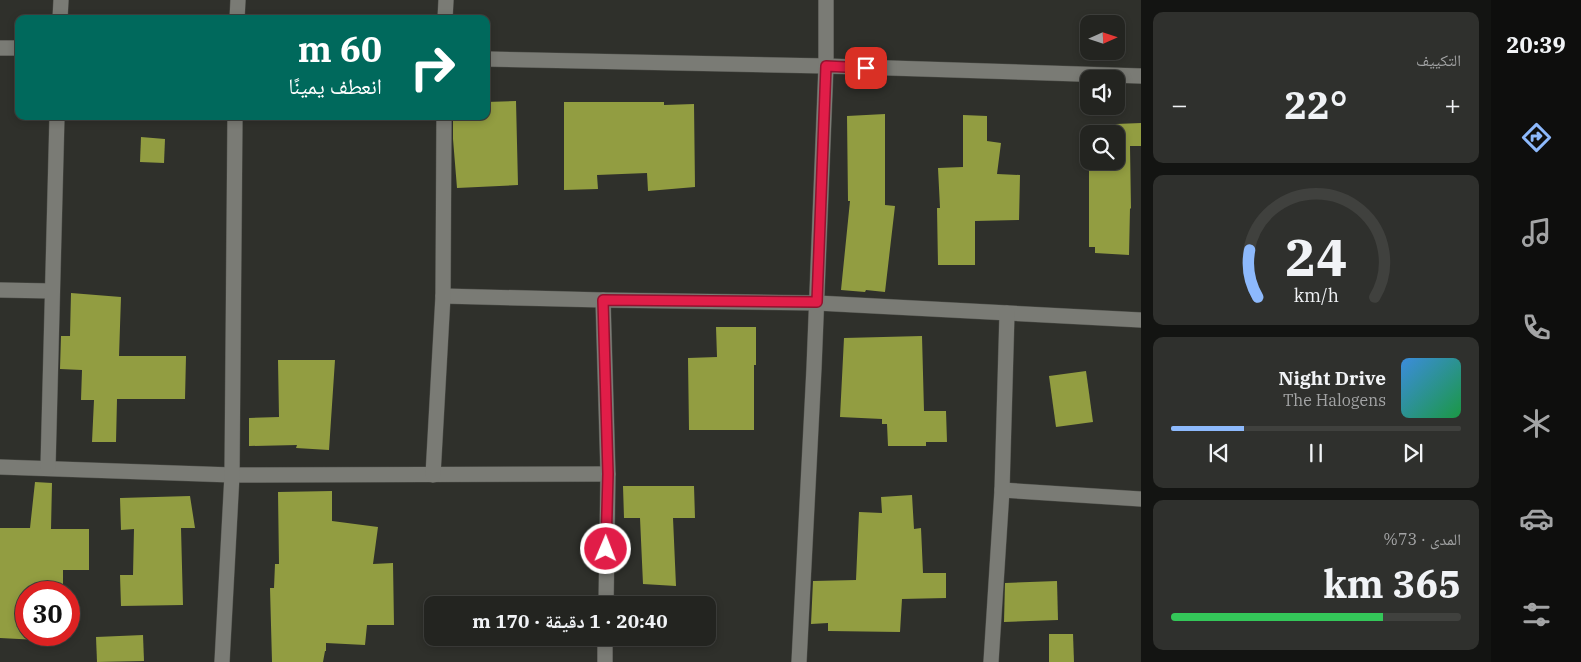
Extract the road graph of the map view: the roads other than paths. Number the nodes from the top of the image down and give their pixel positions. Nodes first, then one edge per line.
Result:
1 (61, 0) edge
2 (238, 0) edge
3 (446, 0) edge
4 (826, 0) edge
5 (60, 15) edge
6 (237, 15) edge
7 (446, 15) edge
8 (0, 48) edge
9 (15, 48) edge
10 (490, 59) edge
11 (826, 66) junction
12 (1141, 76) edge
13 (57, 120) edge
14 (235, 120) edge
15 (444, 120) edge
16 (0, 290) edge
17 (52, 291) junction
18 (443, 296) junction
19 (603, 300) junction
20 (817, 302) junction
21 (1007, 313) junction
22 (1141, 320) edge
23 (0, 467) edge
24 (48, 467) junction
25 (608, 474) junction
26 (232, 475) junction
27 (433, 475) junction
28 (1002, 490) junction
29 (1141, 499) edge
30 (606, 596) edge
31 (605, 646) edge
32 (222, 662) edge
33 (605, 662) edge
34 (799, 662) edge
35 (991, 662) edge

1 - 5 street
2 - 6 street
3 - 7 street
4 - 11 street
8 - 9 street
10 - 11 street
11 - 12 street
11 - 20 street
13 - 17 street
14 - 26 street
15 - 18 street
16 - 17 street
17 - 24 street
18 - 19 street
18 - 27 street
19 - 20 street
19 - 25 street
20 - 21 street
20 - 34 street
21 - 22 street
21 - 28 street
23 - 24 street
24 - 26 street
25 - 27 street
25 - 30 street
26 - 27 street
26 - 32 street
28 - 29 street
28 - 35 street
31 - 33 street

